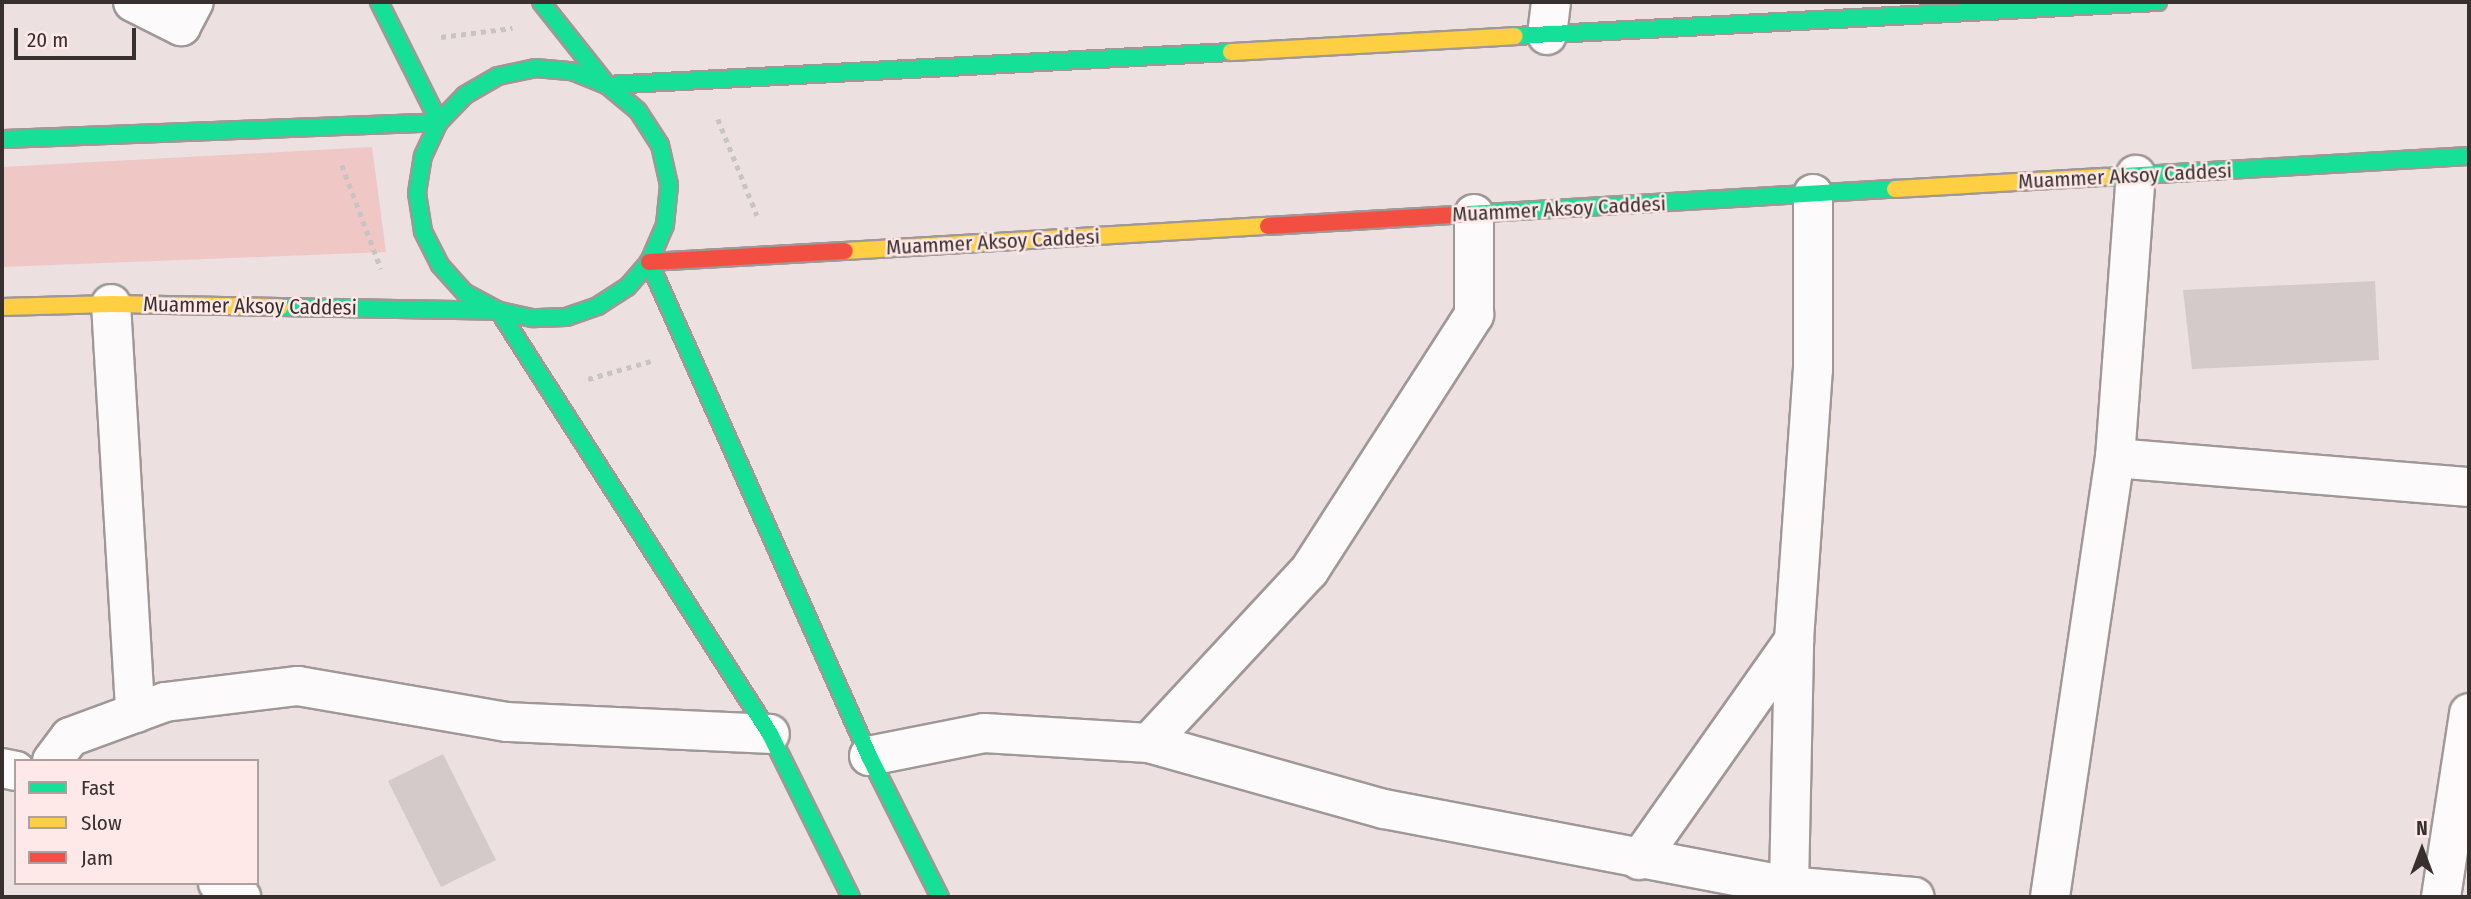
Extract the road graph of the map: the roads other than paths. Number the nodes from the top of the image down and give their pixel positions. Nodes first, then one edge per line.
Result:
1 (133, 2) edge
2 (194, 2) edge
3 (379, 2) edge
4 (541, 2) edge
5 (2158, 2) edge
6 (1547, 16) edge
7 (607, 85) junction
8 (439, 122) junction
9 (2, 139) edge
10 (2469, 156) edge
11 (2136, 175) junction
12 (1813, 194) junction
13 (1474, 214) junction
14 (649, 262) junction
15 (111, 304) junction
16 (2, 307) edge
17 (499, 311) junction
18 (2115, 457) junction
19 (2469, 487) edge
20 (1794, 639) junction
21 (135, 713) junction
22 (2469, 713) edge
23 (770, 734) junction
24 (1149, 743) junction
25 (869, 756) junction
26 (54, 759) edge
27 (1639, 859) junction
28 (221, 885) edge
29 (1789, 886) junction
30 (241, 897) edge
31 (851, 897) edge
32 (940, 897) edge
33 (1915, 897) edge
34 (2050, 897) edge
35 (2441, 897) edge

1 - 2 street
3 - 8 main road
4 - 7 main road
5 - 6 main road
6 - 7 main road
7 - 8 main road
7 - 14 main road
8 - 9 main road
8 - 17 main road
10 - 11 main road, Muammer Aksoy Caddesi
11 - 12 main road, Muammer Aksoy Caddesi
11 - 18 street
12 - 13 main road, Muammer Aksoy Caddesi
12 - 20 street
13 - 14 main road, Muammer Aksoy Caddesi
13 - 24 street
14 - 17 main road
14 - 25 main road
15 - 16 main road, Muammer Aksoy Caddesi
15 - 17 main road, Muammer Aksoy Caddesi
15 - 21 street
17 - 23 main road
18 - 19 street
18 - 34 street
20 - 27 street
20 - 29 street
21 - 23 street
21 - 26 street
22 - 35 street
23 - 31 main road
24 - 25 street
24 - 27 street
25 - 32 main road
27 - 29 street
28 - 30 street
29 - 33 street

